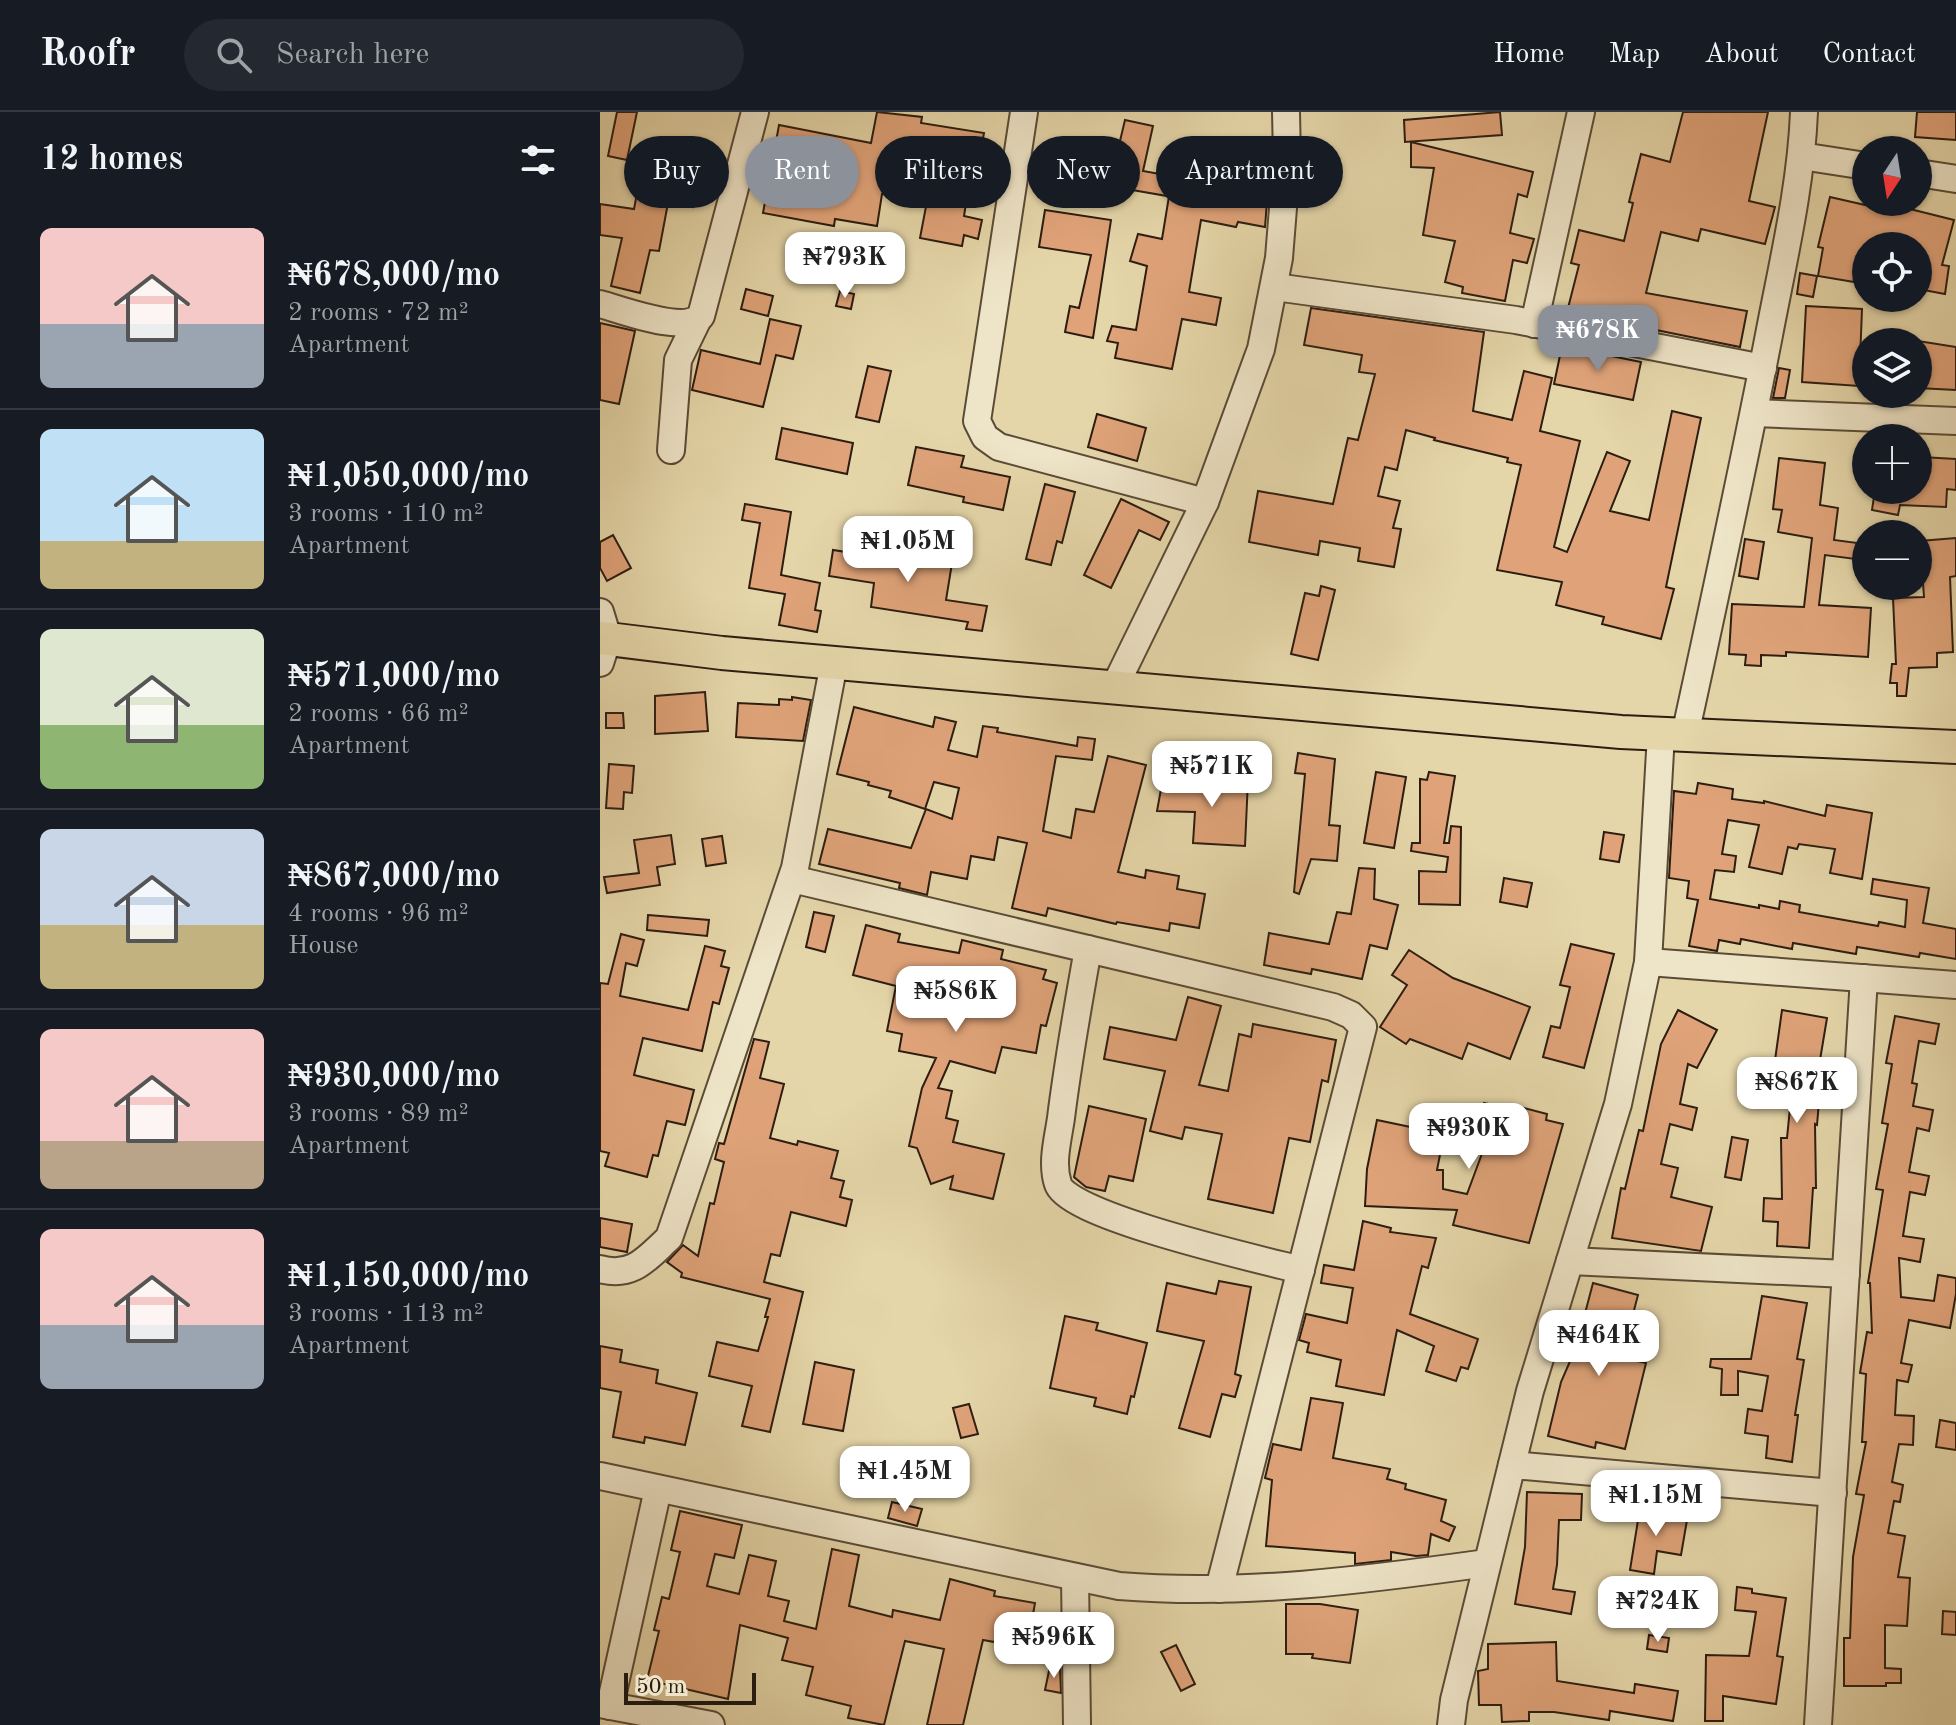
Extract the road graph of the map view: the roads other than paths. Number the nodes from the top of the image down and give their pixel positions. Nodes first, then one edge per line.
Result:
1 (755, 112) edge
2 (1024, 112) edge
3 (1286, 112) edge
4 (1581, 112) edge
5 (1804, 112) edge
6 (1801, 156) junction
7 (1852, 164) edge
8 (1932, 175) edge
9 (1956, 179) edge
10 (1275, 287) junction
11 (600, 304) edge
12 (697, 321) junction
13 (1534, 324) junction
14 (1763, 368) junction
15 (1754, 413) junction
16 (1956, 421) edge
17 (671, 450) dead end
18 (1205, 502) junction
19 (602, 638) edge
20 (834, 663) junction
21 (1114, 688) junction
22 (1673, 734) junction
23 (1956, 747) edge
24 (792, 879) junction
25 (1088, 949) junction
26 (1648, 962) junction
27 (1864, 978) junction
28 (1956, 985) edge
29 (1570, 1261) junction
30 (600, 1269) edge
31 (1301, 1270) junction
32 (1846, 1274) junction
33 (1512, 1465) junction
34 (600, 1476) edge
35 (658, 1489) junction
36 (1833, 1493) junction
37 (1487, 1563) junction
38 (1075, 1577) junction
39 (1219, 1589) junction
40 (605, 1705) edge
41 (711, 1725) edge
42 (1077, 1725) edge
43 (1451, 1725) edge
44 (1818, 1725) edge

1 - 12 street
2 - 18 street
3 - 10 street
4 - 13 street
5 - 6 street
6 - 7 street
6 - 14 street
8 - 9 street
10 - 13 street
10 - 18 street
11 - 12 street
12 - 17 street
13 - 14 street
14 - 15 street
15 - 16 street
15 - 22 street
18 - 21 street
19 - 20 main road
20 - 21 main road
20 - 24 street
21 - 22 main road
22 - 23 main road
22 - 26 street
24 - 25 street
24 - 30 street
25 - 31 street
25 - 31 street
26 - 27 street
26 - 29 street
27 - 28 street
27 - 32 street
29 - 32 street
29 - 33 street
31 - 39 street
32 - 36 street
33 - 36 street
33 - 37 street
34 - 35 street
35 - 38 street
35 - 40 street
36 - 44 street
37 - 39 street
37 - 43 street
38 - 39 street
38 - 42 street
40 - 41 street

